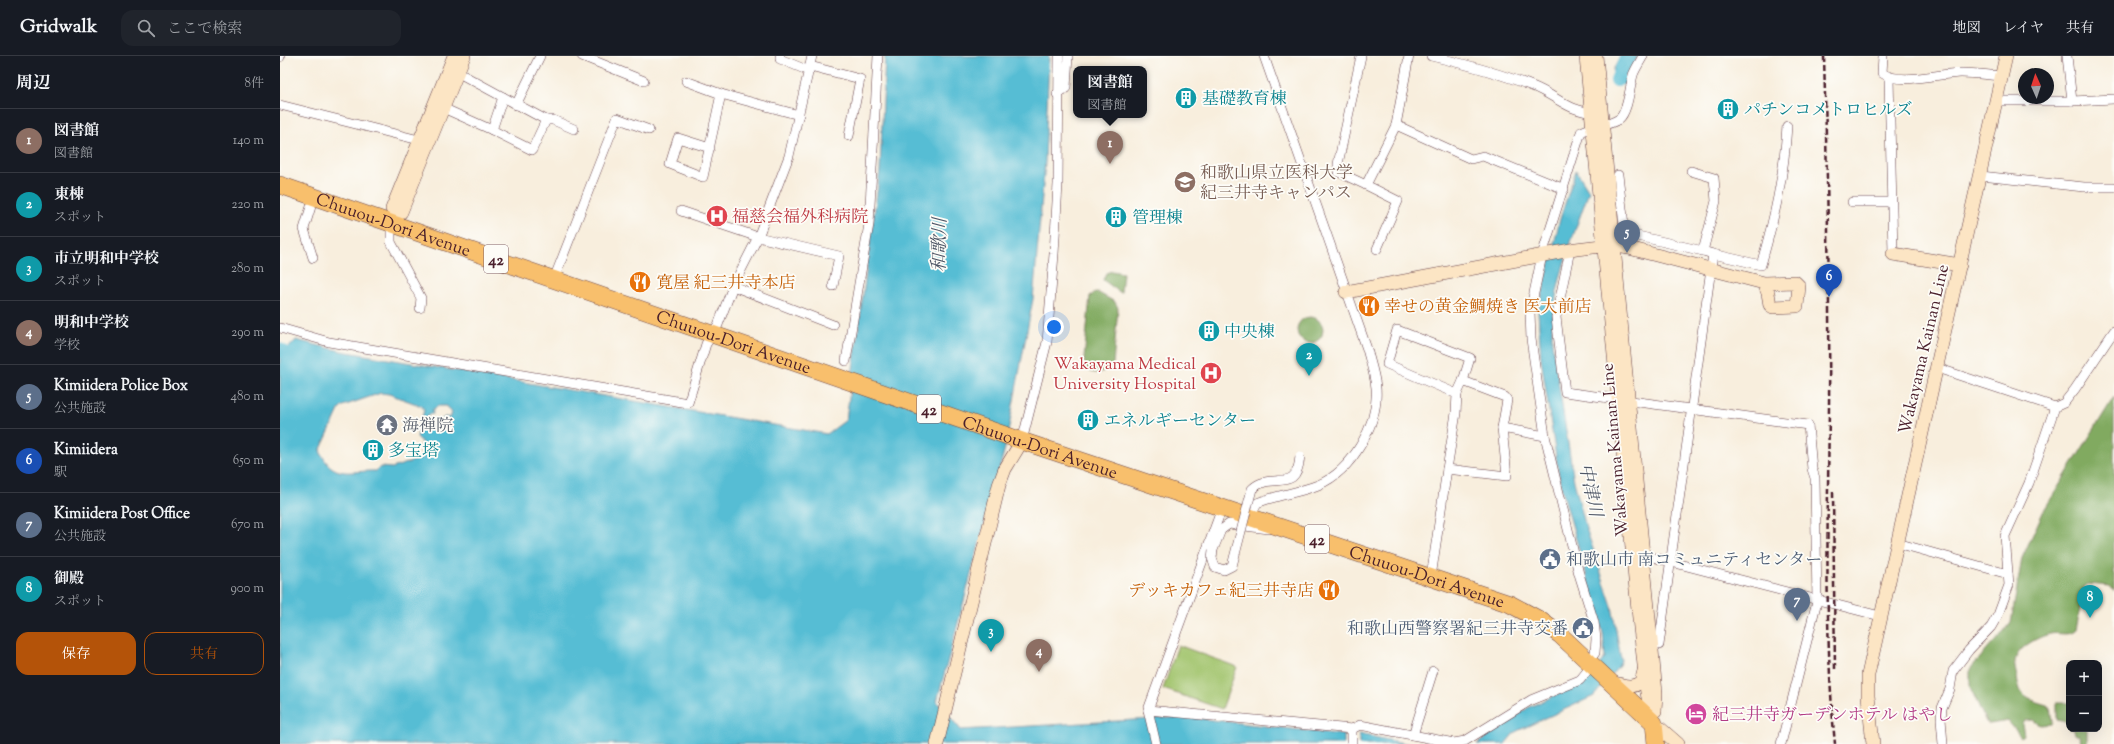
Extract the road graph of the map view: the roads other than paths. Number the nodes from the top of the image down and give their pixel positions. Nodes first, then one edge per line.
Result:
1 (454, 56) edge
2 (464, 56) edge
3 (540, 56) edge
4 (582, 56) edge
5 (812, 56) edge
6 (878, 56) edge
7 (1059, 56) edge
8 (1068, 56) edge
9 (1264, 56) edge
10 (1361, 56) edge
11 (1409, 56) edge
12 (1431, 56) edge
13 (1586, 56) edge
14 (1596, 56) edge
15 (1643, 56) edge
16 (1883, 56) edge
17 (2006, 56) edge
18 (2068, 56) edge
19 (777, 57) edge
20 (810, 68) junction
21 (457, 72) junction
22 (2002, 76) junction
23 (1889, 78) junction
24 (644, 81) dead end
25 (686, 81) dead end
26 (721, 94) junction
27 (1057, 94) junction
28 (502, 96) junction
29 (2114, 99) edge
30 (1996, 101) junction
31 (2072, 101) junction
32 (280, 105) edge
33 (516, 105) junction
34 (443, 108) junction
35 (799, 116) junction
36 (1597, 119) junction
37 (546, 120) junction
38 (1396, 125) junction
39 (1787, 126) dead end
40 (574, 129) dead end
41 (492, 130) junction
42 (649, 130) dead end
43 (849, 136) dead end
44 (420, 140) junction
45 (710, 148) junction
46 (1691, 171) dead end
47 (1618, 175) dead end
48 (1981, 176) junction
49 (280, 185) edge
50 (1366, 185) junction
51 (2114, 187) edge
52 (1564, 189) junction
53 (314, 197) junction
54 (1852, 202) dead end
55 (1892, 202) junction
56 (681, 210) dead end
57 (391, 223) junction
58 (758, 238) junction
59 (1609, 246) junction
60 (1377, 249) dead end
61 (1573, 249) junction
62 (1703, 251) junction
63 (1713, 254) junction
64 (1892, 254) joint
65 (1546, 255) junction
66 (312, 258) dead end
67 (1960, 266) junction
68 (1710, 269) junction
69 (554, 279) junction
70 (1764, 283) dead end
71 (734, 286) junction
72 (833, 286) dead end
73 (1346, 292) junction
74 (420, 308) dead end
75 (834, 325) dead end
76 (280, 328) edge
77 (2114, 331) edge
78 (713, 334) junction
79 (846, 361) dead end
80 (1937, 368) junction
81 (1463, 381) junction
82 (1457, 394) junction
83 (1623, 400) junction
84 (2055, 407) junction
85 (1692, 410) junction
86 (1502, 428) junction
87 (1546, 436) junction
88 (1017, 439) junction
89 (1300, 456) dead end
90 (1447, 468) junction
91 (1222, 508) junction
92 (1250, 516) junction
93 (1283, 527) junction
94 (1897, 543) junction
95 (1638, 557) junction
96 (1671, 562) junction
97 (2008, 574) junction
98 (1431, 577) junction
99 (1817, 601) junction
100 (1880, 616) junction
101 (1651, 647) junction
102 (1591, 665) junction
103 (1644, 666) junction
104 (1434, 671) dead end
105 (1610, 683) junction
106 (1149, 713) junction
107 (1654, 723) junction
108 (1352, 731) junction
109 (1413, 735) junction
110 (937, 744) edge
111 (1156, 744) edge
112 (1352, 744) edge
113 (1656, 744) edge
114 (1678, 744) edge
115 (1781, 744) edge
116 (1873, 744) edge
117 (1942, 744) edge

1 - 44 main road
2 - 21 main road
3 - 33 street
4 - 24 street
5 - 20 street
6 - 79 street
7 - 27 street
8 - 27 street
9 - 73 street
10 - 50 street
11 - 38 street
12 - 36 street
13 - 36 main road, Wakayama Kainan Line
14 - 36 main road, Wakayama Kainan Line
15 - 36 street
16 - 23 street
17 - 22 main road, Wakayama Kainan Line
18 - 31 street
19 - 20 street
20 - 35 street
20 - 43 street
21 - 28 street
21 - 34 main road
22 - 23 street
22 - 30 main road, Wakayama Kainan Line
23 - 55 street
25 - 26 street
26 - 35 street
26 - 45 street
27 - 88 street
28 - 33 street
28 - 41 street
29 - 31 street
30 - 31 street
30 - 48 main road, Wakayama Kainan Line
32 - 44 street
33 - 37 street
34 - 41 street
34 - 57 main road
35 - 58 street
36 - 52 street
36 - 59 main road, Wakayama Kainan Line
37 - 40 street
37 - 41 street
38 - 50 street
38 - 52 street
39 - 63 street
42 - 69 street
44 - 57 main road
45 - 45 street
46 - 62 street
47 - 62 street
48 - 51 street
48 - 67 main road, Wakayama Kainan Line
49 - 53 highway, Chuuou-Dori Avenue / 42
50 - 60 street
52 - 65 street
53 - 57 highway, Chuuou-Dori Avenue / 42
53 - 66 street
54 - 55 street
55 - 64 street
56 - 58 street
57 - 69 highway, Chuuou-Dori Avenue / 42
57 - 74 street
58 - 71 street
58 - 72 street
59 - 61 main road
59 - 68 main road
59 - 83 main road, Wakayama Kainan Line
61 - 65 main road
61 - 83 street
62 - 63 street
63 - 68 street
64 - 67 main road
65 - 73 main road
65 - 87 street
67 - 80 main road, Wakayama Kainan Line
68 - 70 main road
68 - 85 street
69 - 78 highway, Chuuou-Dori Avenue / 42
71 - 75 street
71 - 78 street
73 - 92 street
76 - 78 street
77 - 84 street
78 - 88 highway, Chuuou-Dori Avenue / 42
80 - 84 street
80 - 94 main road, Wakayama Kainan Line
81 - 82 street
81 - 82 street
81 - 86 street
82 - 90 street
83 - 85 street
83 - 95 main road, Wakayama Kainan Line
84 - 97 street
85 - 96 street
85 - 99 street
86 - 87 street
86 - 90 street
87 - 102 street
88 - 91 highway, Chuuou-Dori Avenue / 42
88 - 110 main road
89 - 93 street, bridge
90 - 98 street
91 - 92 highway, Chuuou-Dori Avenue / 42
91 - 106 street
92 - 93 highway, Chuuou-Dori Avenue / 42
93 - 98 highway, Chuuou-Dori Avenue / 42
94 - 97 street
94 - 100 main road, Wakayama Kainan Line
95 - 96 street
95 - 101 main road, Wakayama Kainan Line
95 - 103 main road, Wakayama Kainan Line
96 - 99 street
96 - 101 street
97 - 117 street
98 - 102 highway, Chuuou-Dori Avenue / 42
99 - 100 street
99 - 115 street
100 - 116 main road, Wakayama Kainan Line
101 - 107 main road, Wakayama Kainan Line
102 - 105 highway, Chuuou-Dori Avenue / 42
102 - 109 street
103 - 105 main road
103 - 107 main road, Wakayama Kainan Line
104 - 109 street
105 - 107 highway, Chuuou-Dori Avenue / 42
106 - 108 street
106 - 111 street
107 - 113 highway
107 - 114 main road
108 - 109 street
108 - 112 street

